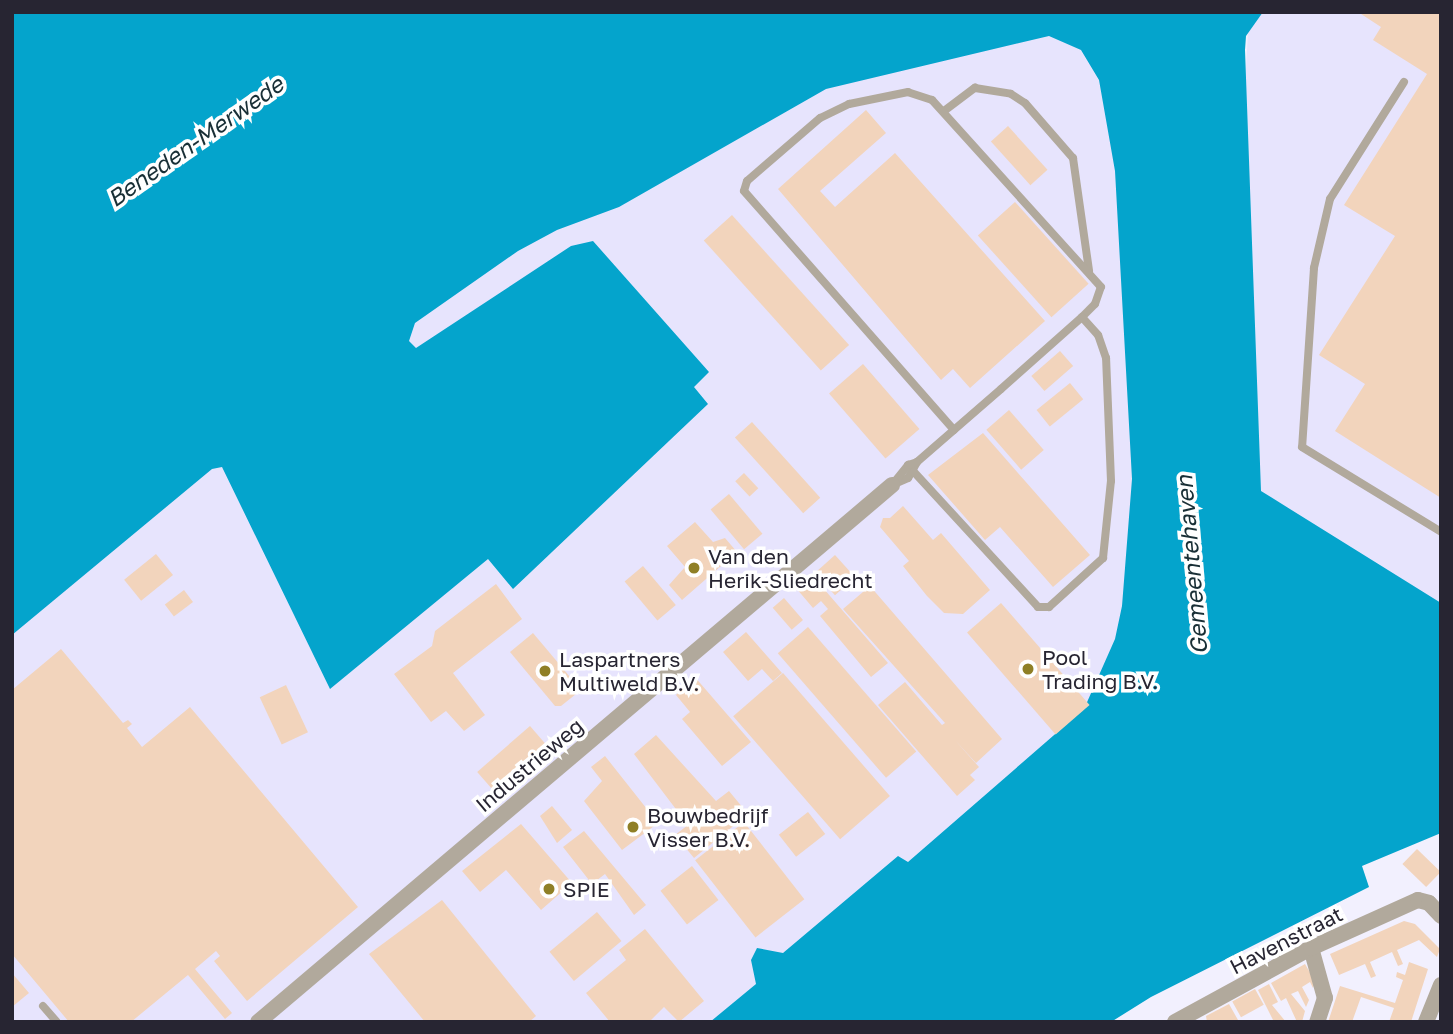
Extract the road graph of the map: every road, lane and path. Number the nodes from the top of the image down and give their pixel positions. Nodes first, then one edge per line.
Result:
1 (1404, 82) dead end
2 (944, 111) junction
3 (1089, 271) junction
4 (1082, 317) junction
5 (954, 430) junction
6 (917, 462) junction
7 (914, 472) junction
8 (892, 485) junction
9 (1441, 532) edge
10 (1441, 916) edge
11 (1311, 948) junction
12 (1441, 985) edge
13 (43, 1006) dead end
14 (1196, 1016) edge
15 (57, 1022) edge
16 (258, 1022) edge
17 (1175, 1022) edge
18 (1317, 1022) edge
19 (1426, 1022) edge

1 - 9 lane
2 - 3 lane
2 - 3 lane
2 - 5 lane
3 - 4 lane
4 - 5 lane
4 - 7 lane
5 - 6 lane
6 - 7 lane
6 - 8 lane
7 - 8 lane
8 - 16 street, Industrieweg
10 - 11 street, Havenstraat
11 - 14 street, Havenstraat
11 - 18 street
12 - 19 street
13 - 15 lane
14 - 17 street, Havenstraat

